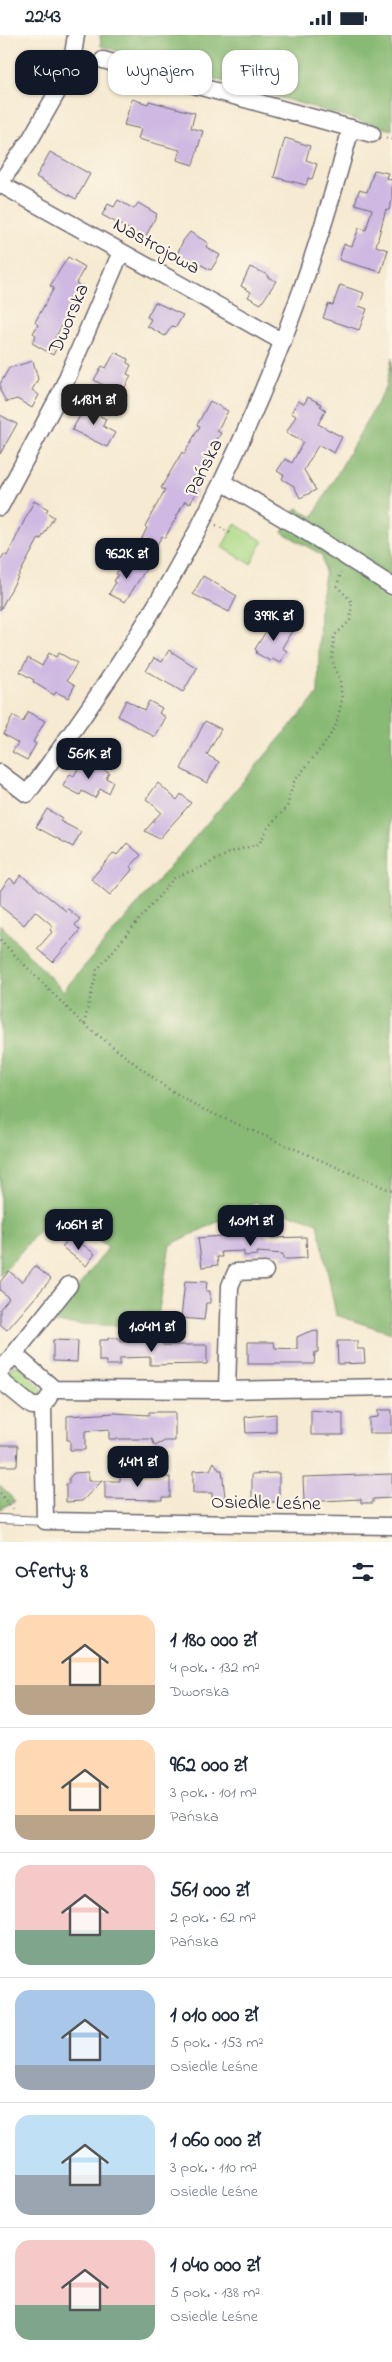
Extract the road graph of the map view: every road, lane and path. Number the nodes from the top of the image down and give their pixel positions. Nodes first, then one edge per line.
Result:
1 (76, 35) edge
2 (103, 60) dead end
3 (351, 128) junction
4 (372, 134) dead end
5 (3, 185) edge
6 (121, 252) junction
7 (283, 342) junction
8 (222, 482) junction
9 (0, 507) edge
10 (347, 558) junction
11 (392, 586) edge
12 (0, 773) edge
13 (0, 941) edge
14 (84, 1024) junction
15 (392, 1191) edge
16 (265, 1271) dead end
17 (68, 1285) dead end
18 (14, 1354) junction
19 (0, 1371) edge
20 (0, 1380) edge
21 (392, 1387) edge
22 (54, 1389) junction
23 (227, 1390) junction
24 (43, 1405) junction
25 (0, 1493) edge
26 (0, 1519) edge
27 (14, 1519) junction
28 (45, 1521) junction
29 (392, 1526) edge

1 - 5 street
2 - 3 street
3 - 4 street
3 - 7 street, Pańska
5 - 6 street, Nastrojowa
6 - 7 street, Nastrojowa
6 - 9 street, Dworska
7 - 8 street, Pańska
8 - 10 street
8 - 12 street, Pańska
10 - 11 street
10 - 14 path
13 - 14 path
14 - 15 path
16 - 23 street
17 - 18 street
18 - 19 street
18 - 22 street
20 - 24 street
21 - 23 street
22 - 23 street
22 - 24 street
24 - 28 street
25 - 27 path
26 - 27 lane
27 - 28 lane
28 - 29 street, Osiedle Leśne

